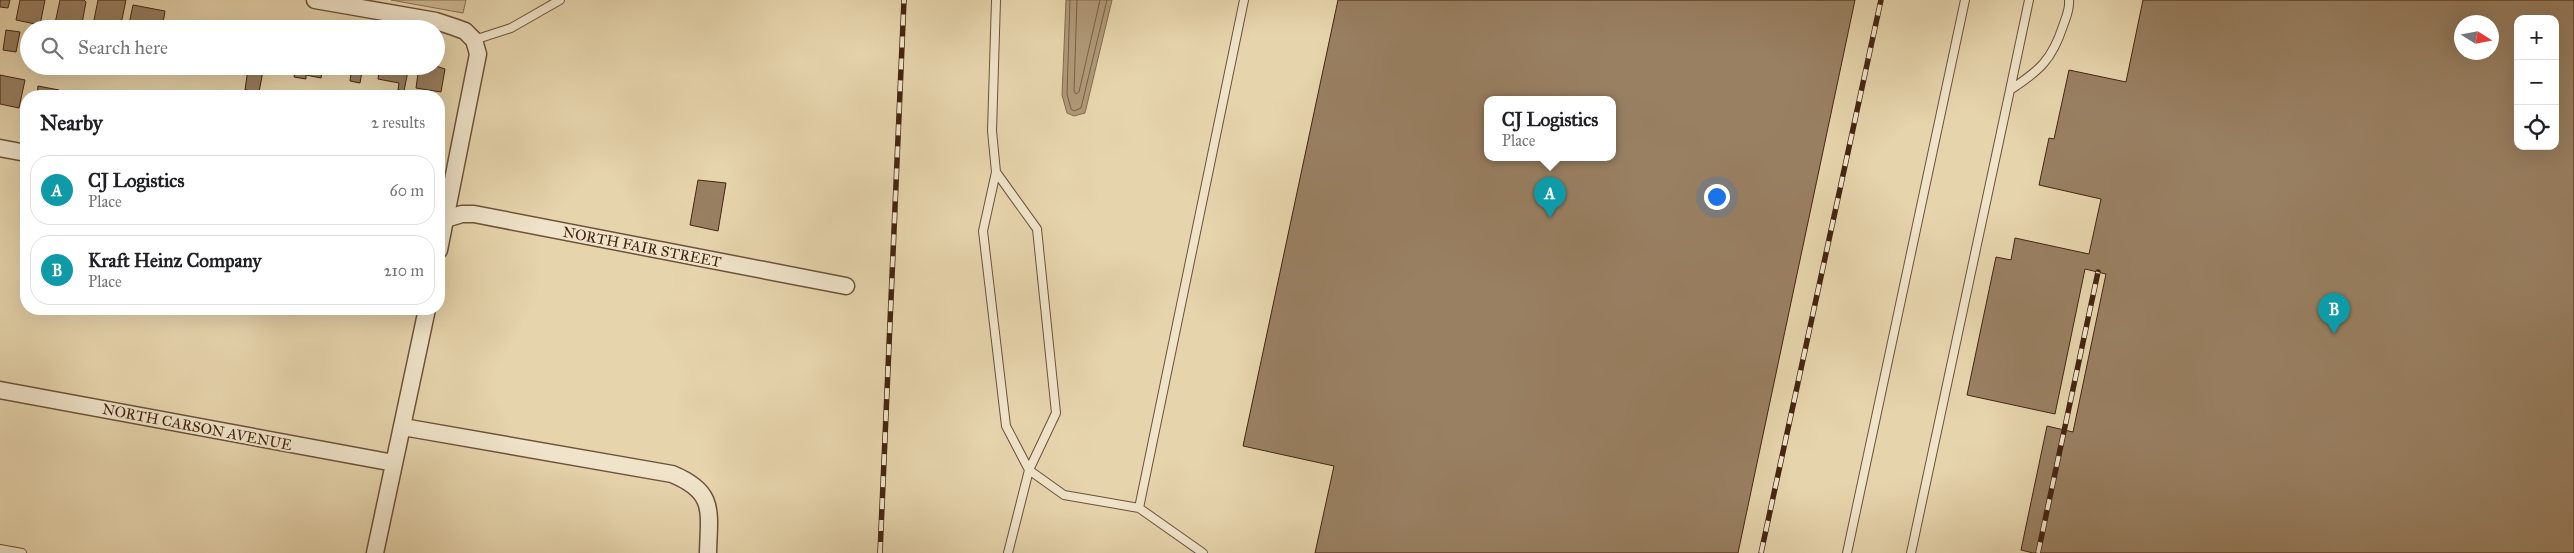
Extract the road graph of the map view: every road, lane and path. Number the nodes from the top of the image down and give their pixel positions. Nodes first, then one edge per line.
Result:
1 (315, 0) edge
2 (560, 0) edge
3 (996, 0) edge
4 (1244, 0) edge
5 (1965, 0) edge
6 (2028, 0) edge
7 (2069, 0) edge
8 (430, 20) edge
9 (445, 24) edge
10 (474, 40) junction
11 (2010, 90) junction
12 (0, 148) edge
13 (20, 151) edge
14 (996, 172) junction
15 (445, 206) edge
16 (445, 219) edge
17 (846, 286) dead end
18 (426, 315) edge
19 (0, 390) edge
20 (402, 427) junction
21 (394, 463) junction
22 (1029, 470) junction
23 (1139, 508) junction
24 (0, 549) edge
25 (22, 553) edge
26 (375, 553) edge
27 (708, 553) edge
28 (1008, 553) edge
29 (1203, 553) edge
30 (1847, 553) edge
31 (1911, 553) edge

1 - 8 street
2 - 10 lane
3 - 14 lane
4 - 23 lane
5 - 30 lane
6 - 11 lane
7 - 11 lane
9 - 10 street
10 - 15 street
11 - 31 lane
12 - 13 street
14 - 22 lane
14 - 22 lane
16 - 17 street, NORTH FAIR STREET
18 - 20 street
19 - 21 street, NORTH CARSON AVENUE
20 - 21 street
20 - 27 street
21 - 26 street
22 - 23 lane
22 - 28 lane
23 - 29 lane
24 - 25 lane

